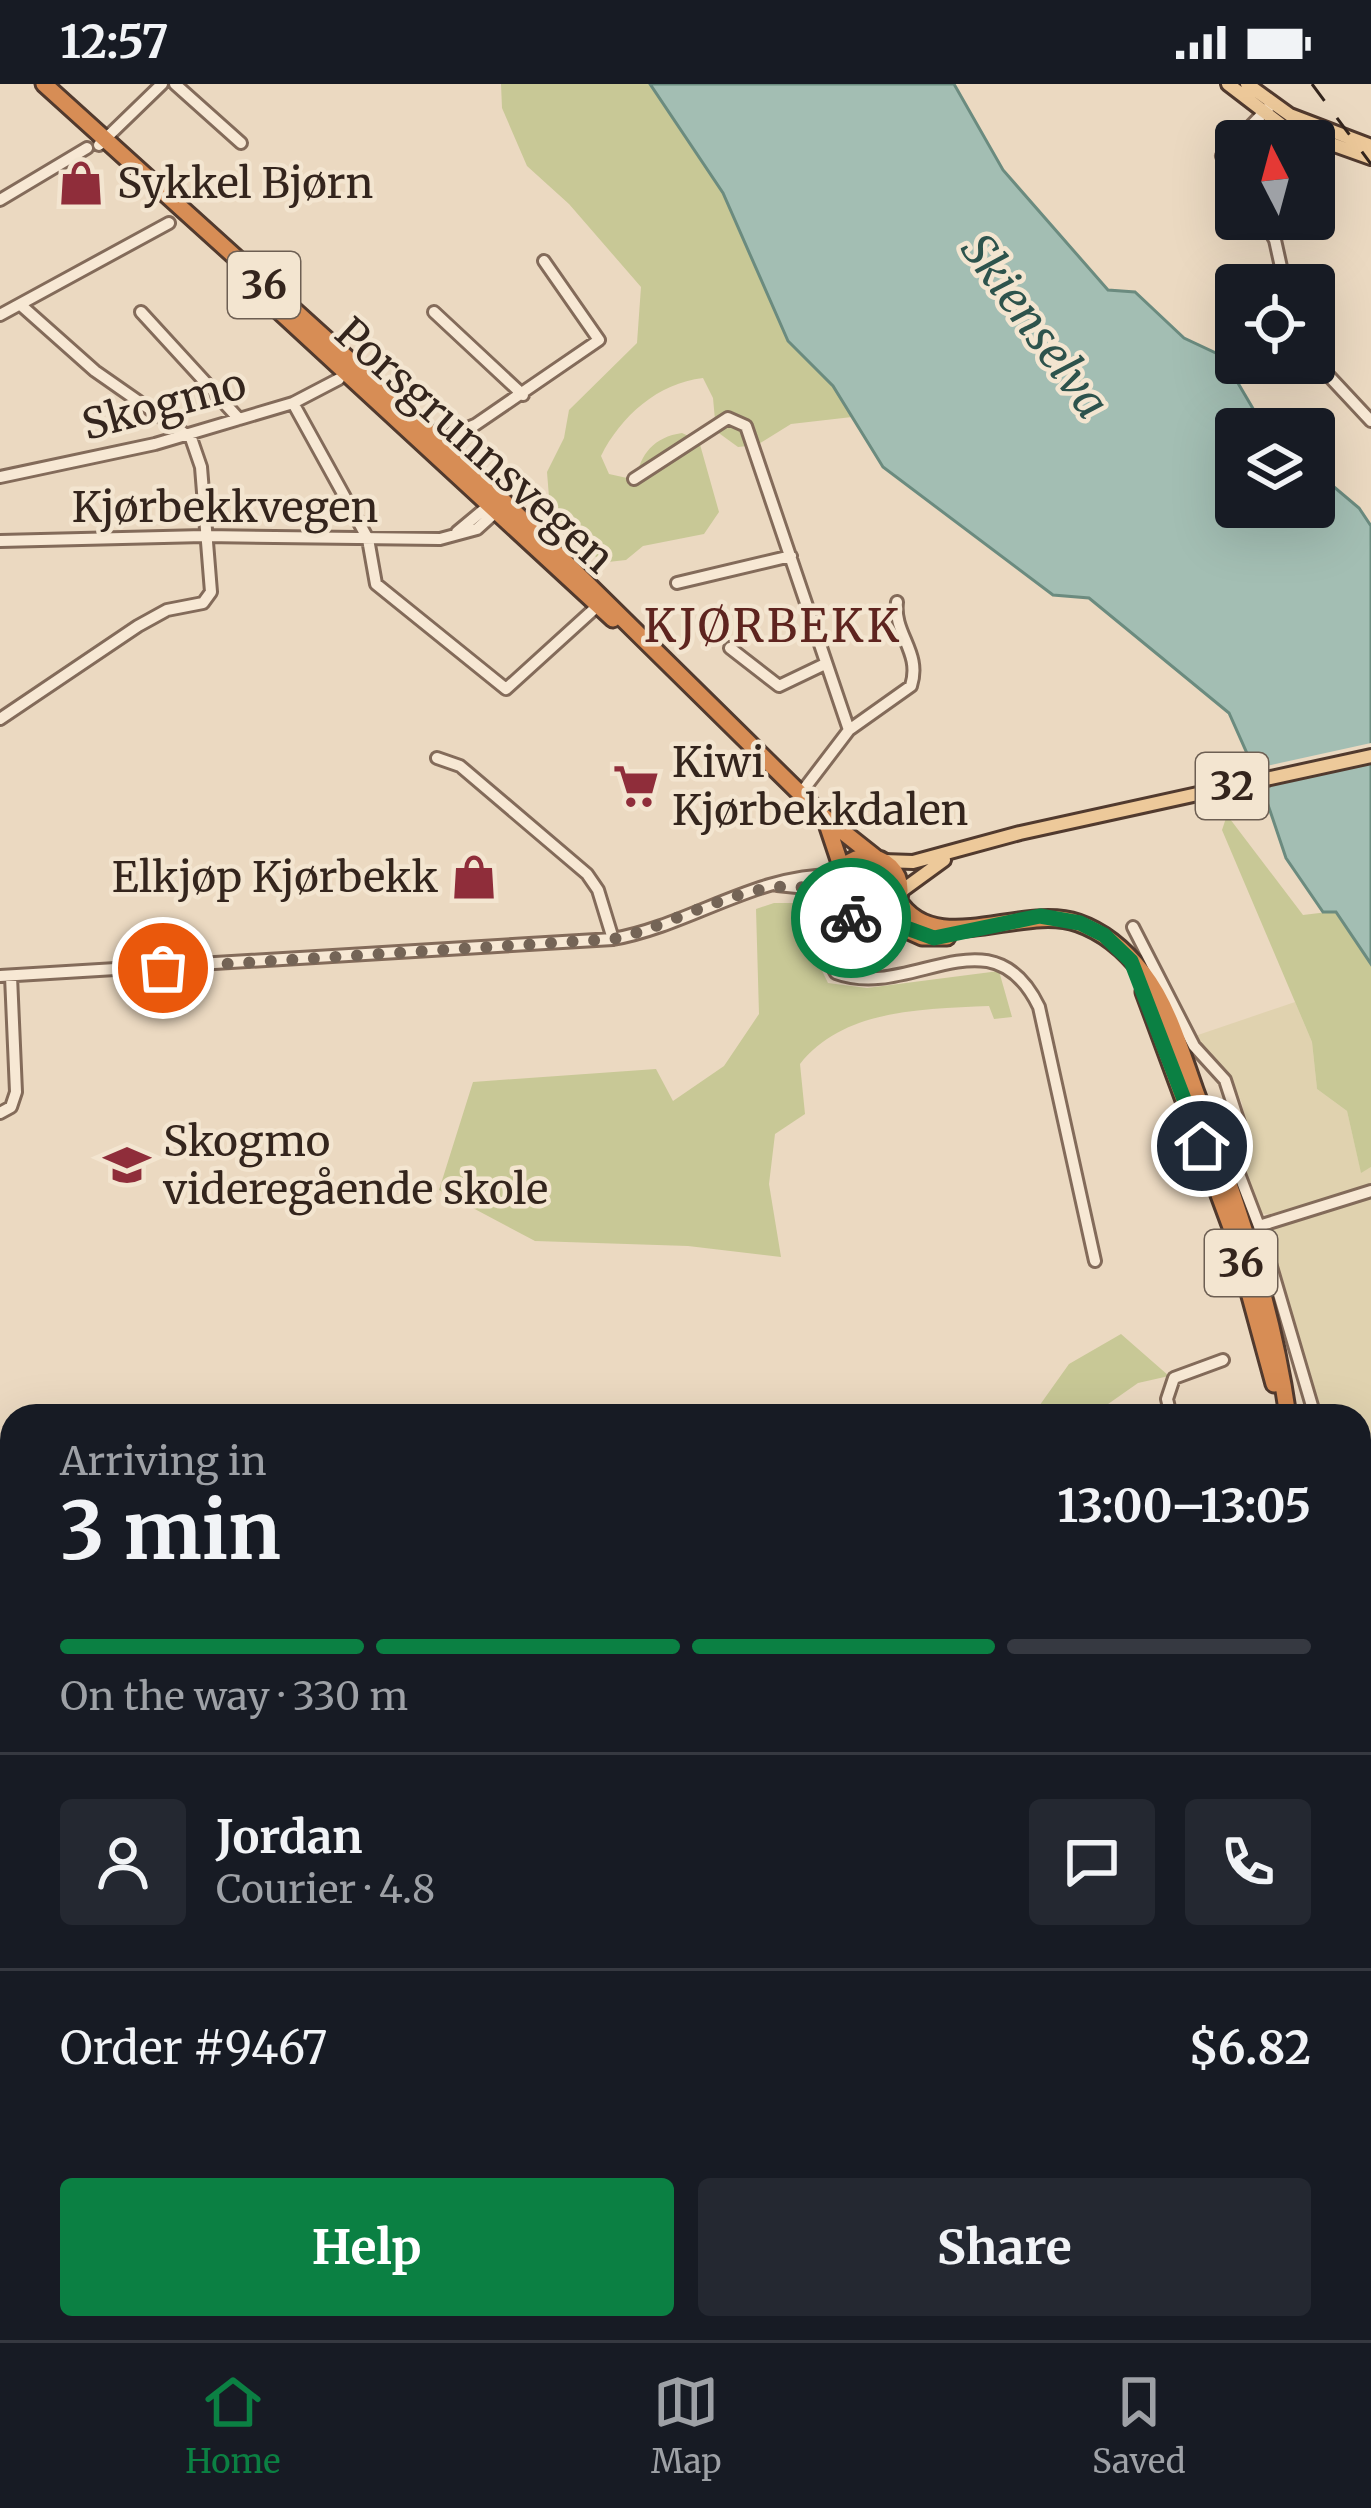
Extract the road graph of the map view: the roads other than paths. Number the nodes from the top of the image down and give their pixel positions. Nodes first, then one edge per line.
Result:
1 (32, 84) edge
2 (44, 84) edge
3 (162, 84) edge
4 (175, 84) edge
5 (1228, 84) edge
6 (1247, 84) edge
7 (1267, 108) junction
8 (1256, 120) edge
9 (241, 143) dead end
10 (96, 145) junction
11 (1371, 146) edge
12 (1371, 158) edge
13 (0, 200) edge
14 (169, 223) dead end
15 (544, 261) dead end
16 (23, 307) junction
17 (141, 312) dead end
18 (434, 312) dead end
19 (0, 315) edge
20 (339, 379) dead end
21 (1335, 382) edge
22 (523, 395) junction
23 (293, 403) junction
24 (239, 419) junction
25 (1371, 421) edge
26 (187, 435) junction
27 (433, 443) junction
28 (0, 477) edge
29 (634, 479) dead end
30 (496, 505) junction
31 (204, 536) junction
32 (368, 539) junction
33 (0, 541) edge
34 (791, 556) junction
35 (677, 583) dead end
36 (897, 602) dead end
37 (592, 610) dead end
38 (730, 648) dead end
39 (825, 664) junction
40 (0, 719) edge
41 (849, 730) junction
42 (1371, 756) edge
43 (437, 758) dead end
44 (801, 794) junction
45 (823, 816) junction
46 (961, 850) junction
47 (880, 860) junction
48 (840, 872) junction
49 (767, 884) junction
50 (899, 896) junction
51 (838, 904) junction
52 (873, 921) junction
53 (996, 923) junction
54 (1133, 927) dead end
55 (613, 939) junction
56 (827, 960) junction
57 (5, 976) edge
58 (1228, 1101) junction
59 (1196, 1110) junction
60 (0, 1113) edge
61 (1371, 1191) edge
62 (1259, 1226) junction
63 (1095, 1261) dead end
64 (1223, 1360) dead end
65 (1168, 1404) edge
66 (1283, 1404) edge
67 (1311, 1404) edge

1 - 10 highway, Porsgrunnsvegen / 36
2 - 10 highway, Porsgrunnsvegen / 36
3 - 10 street
4 - 9 street
5 - 7 main road
6 - 7 main road
7 - 8 street
7 - 11 main road
7 - 12 main road
10 - 13 street
10 - 27 highway, Porsgrunnsvegen / 36
14 - 16 street
15 - 22 street
16 - 19 street
16 - 26 street
17 - 24 street
18 - 22 street, Porsgrunnsvegen
20 - 23 street, Skogmo
21 - 25 street
22 - 27 street
23 - 24 street, Skogmo
23 - 32 street
24 - 26 street, Skogmo
26 - 28 street, Skogmo
26 - 31 street
27 - 30 highway, Porsgrunnsvegen / 36
29 - 34 street
30 - 32 street, Kjørbekkvegen
30 - 44 highway, Porsgrunnsvegen / 36
31 - 32 street, Kjørbekkvegen
31 - 33 street, Kjørbekkvegen
31 - 40 street
32 - 37 street
34 - 35 street
34 - 39 street
36 - 41 street
38 - 39 street
39 - 41 street
41 - 44 street
42 - 46 main road, 32
43 - 55 street
44 - 45 highway, Porsgrunnsvegen / 36
45 - 47 highway, Porsgrunnsvegen / 36
45 - 48 highway, Porsgrunnsvegen / 36
46 - 47 main road, 32
46 - 50 main road, 32
47 - 48 highway
47 - 50 highway, 36
48 - 49 street
48 - 51 highway, 36
49 - 51 street
49 - 55 street
50 - 52 highway
50 - 53 highway, 36
51 - 52 highway, 36
51 - 56 street
52 - 53 highway, 36
52 - 56 street
53 - 59 highway, 36
54 - 58 street
55 - 57 street
56 - 63 street
57 - 60 street
58 - 59 street
58 - 62 street
59 - 66 highway, 36
61 - 62 street
62 - 67 street
64 - 65 street

